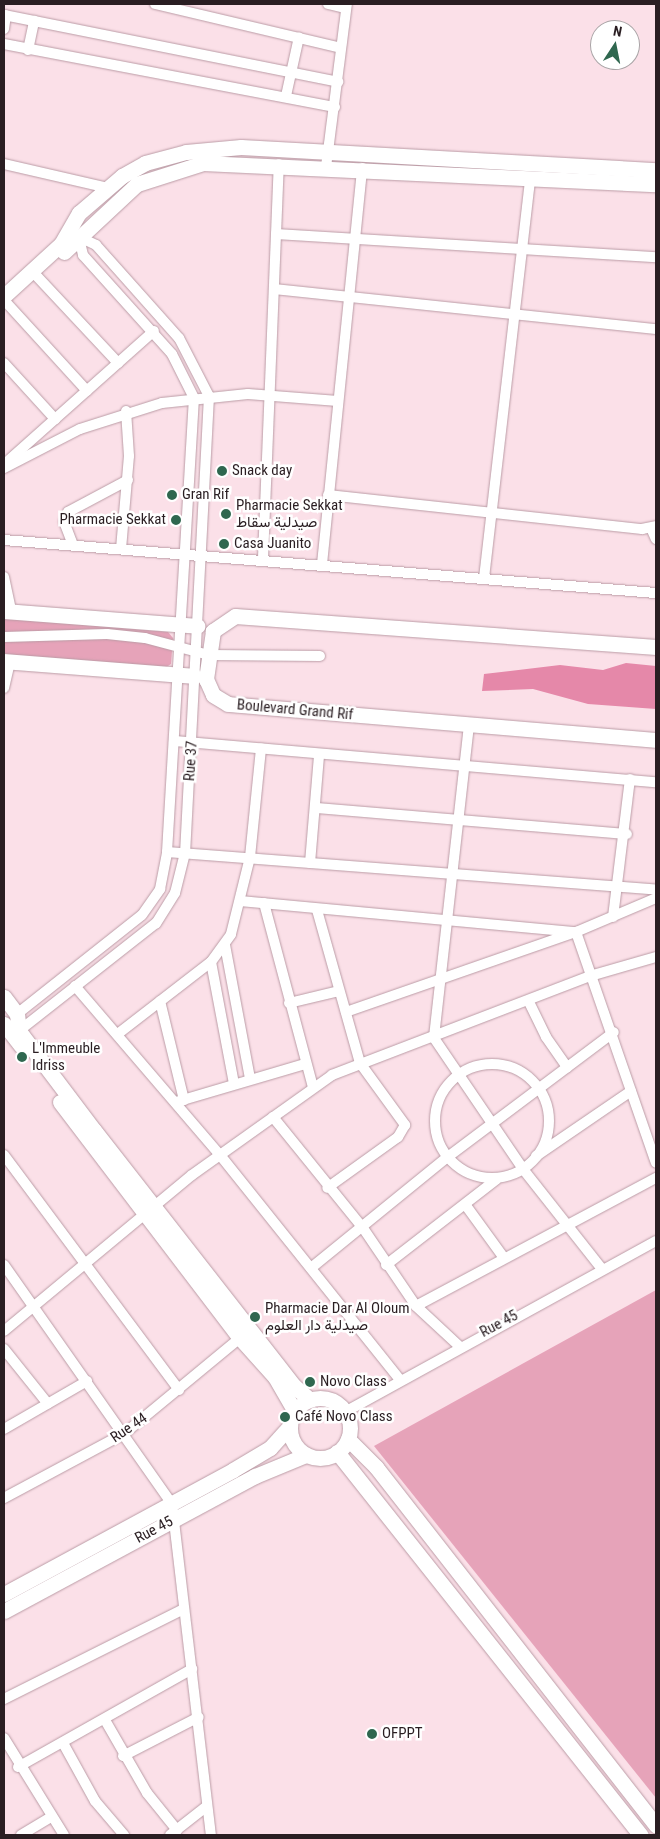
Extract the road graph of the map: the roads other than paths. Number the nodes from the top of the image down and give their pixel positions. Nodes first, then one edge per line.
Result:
1 (155, 4) edge
2 (328, 4) edge
3 (347, 6) edge
4 (5, 15) edge
5 (34, 21) junction
6 (4, 29) edge
7 (299, 37) junction
8 (4, 44) edge
9 (341, 48) junction
10 (28, 50) junction
11 (291, 73) junction
12 (338, 82) junction
13 (286, 96) junction
14 (335, 107) junction
15 (328, 151) junction
16 (4, 164) edge
17 (279, 164) junction
18 (326, 167) junction
19 (362, 168) junction
20 (656, 170) edge
21 (4, 171) edge
22 (530, 178) junction
23 (656, 184) edge
24 (103, 192) junction
25 (75, 233) junction
26 (276, 234) junction
27 (356, 239) junction
28 (523, 250) junction
29 (656, 257) edge
30 (35, 274) junction
31 (274, 289) junction
32 (350, 298) junction
33 (5, 302) edge
34 (516, 314) junction
35 (656, 329) edge
36 (154, 331) junction
37 (4, 363) edge
38 (118, 363) junction
39 (86, 391) junction
40 (270, 394) junction
41 (209, 396) junction
42 (194, 398) junction
43 (338, 401) junction
44 (126, 411) junction
45 (55, 419) junction
46 (4, 467) edge
47 (128, 480) junction
48 (328, 495) junction
49 (492, 512) junction
50 (654, 527) edge
51 (656, 539) edge
52 (4, 540) edge
53 (73, 545) junction
54 (121, 549) junction
55 (186, 554) junction
56 (202, 555) junction
57 (263, 558) junction
58 (322, 564) junction
59 (4, 577) edge
60 (484, 578) junction
61 (656, 592) edge
62 (7, 611) edge
63 (180, 624) junction
64 (197, 626) junction
65 (4, 637) edge
66 (656, 647) edge
67 (179, 649) junction
68 (202, 654) junction
69 (320, 656) dead end
70 (7, 661) edge
71 (177, 675) junction
72 (194, 676) junction
73 (4, 688) edge
74 (469, 724) junction
75 (656, 740) edge
76 (174, 741) junction
77 (192, 743) junction
78 (262, 749) junction
79 (319, 755) junction
80 (464, 765) junction
81 (630, 779) junction
82 (656, 782) edge
83 (316, 808) junction
84 (457, 820) junction
85 (627, 834) junction
86 (167, 852) junction
87 (185, 853) junction
88 (250, 857) junction
89 (310, 864) junction
90 (451, 874) junction
91 (616, 887) junction
92 (656, 890) edge
93 (656, 898) edge
94 (240, 901) junction
95 (264, 903) junction
96 (317, 910) junction
97 (142, 915) junction
98 (613, 917) junction
99 (446, 920) junction
100 (151, 928) junction
101 (576, 932) junction
102 (224, 945) junction
103 (656, 957) edge
104 (211, 962) junction
105 (590, 976) junction
106 (441, 979) junction
107 (76, 986) junction
108 (339, 990) junction
109 (4, 997) edge
110 (160, 1001) junction
111 (529, 1002) junction
112 (289, 1003) junction
113 (346, 1012) junction
114 (17, 1014) junction
115 (236, 1020) junction
116 (223, 1023) junction
117 (8, 1031) edge
118 (614, 1032) junction
119 (119, 1033) junction
120 (434, 1038) junction
121 (360, 1063) junction
122 (305, 1064) junction
123 (567, 1067) junction
124 (459, 1073) junction
125 (250, 1079) junction
126 (234, 1084) junction
127 (313, 1087) junction
128 (537, 1088) junction
129 (632, 1092) junction
130 (180, 1101) junction
131 (273, 1117) junction
132 (491, 1124) junction
133 (4, 1155) edge
134 (220, 1155) junction
135 (449, 1156) junction
136 (535, 1157) junction
137 (656, 1163) edge
138 (523, 1169) junction
139 (656, 1178) edge
140 (497, 1179) junction
141 (327, 1188) junction
142 (467, 1207) junction
143 (149, 1209) junction
144 (566, 1224) junction
145 (362, 1228) junction
146 (656, 1241) edge
147 (504, 1258) junction
148 (4, 1265) edge
149 (82, 1266) junction
150 (386, 1266) junction
151 (311, 1268) junction
152 (602, 1270) junction
153 (416, 1306) junction
154 (35, 1308) junction
155 (4, 1331) edge
156 (240, 1338) junction
157 (459, 1346) junction
158 (4, 1349) edge
159 (400, 1380) junction
160 (87, 1381) junction
161 (179, 1390) junction
162 (310, 1400) junction
163 (48, 1404) junction
164 (295, 1410) junction
165 (345, 1412) junction
166 (290, 1427) junction
167 (4, 1429) edge
168 (125, 1433) junction
169 (348, 1439) junction
170 (337, 1452) junction
171 (306, 1455) junction
172 (4, 1498) edge
173 (173, 1511) junction
174 (4, 1594) edge
175 (184, 1609) junction
176 (4, 1611) edge
177 (192, 1669) junction
178 (4, 1699) edge
179 (199, 1717) junction
180 (105, 1720) junction
181 (4, 1738) edge
182 (63, 1743) junction
183 (123, 1756) junction
184 (18, 1767) junction
185 (207, 1806) junction
186 (51, 1817) junction
187 (656, 1826) edge
188 (173, 1833) edge
189 (59, 1834) edge
190 (21, 1835) edge
191 (124, 1835) edge
192 (211, 1835) edge
193 (641, 1835) edge

1 - 7 street
2 - 3 street
3 - 9 street
4 - 5 street
4 - 6 street
5 - 10 street
5 - 11 street
7 - 9 street
7 - 11 street
8 - 10 street
9 - 12 street
10 - 13 street
11 - 12 street
11 - 13 street
12 - 14 street
13 - 14 street
14 - 15 street
15 - 18 street
15 - 20 street
15 - 24 street
16 - 24 street
17 - 18 street
17 - 25 street
17 - 26 street
18 - 19 street
19 - 22 street
19 - 27 street
21 - 24 street
22 - 23 street
22 - 28 street
24 - 25 street
25 - 30 street
25 - 36 street
25 - 41 street
26 - 27 street
26 - 31 street
27 - 28 street
27 - 32 street
28 - 29 street
28 - 34 street
30 - 33 street
30 - 38 street
31 - 32 street
31 - 40 street
32 - 34 street
32 - 43 street
33 - 39 street
34 - 35 street
34 - 49 street
36 - 38 street
36 - 42 street
37 - 45 street
38 - 39 street
39 - 45 street
40 - 41 street
40 - 43 street
40 - 57 street
41 - 42 street
41 - 56 street, Rue 37
42 - 44 street
42 - 55 street, Rue 37
43 - 48 street
44 - 46 street
44 - 47 street
45 - 46 street
47 - 53 street
47 - 54 street
48 - 49 street
48 - 58 street
49 - 50 street
49 - 60 street
50 - 51 street
52 - 53 street
53 - 54 street
54 - 55 street
55 - 56 street
55 - 63 street, Rue 37
56 - 57 street
56 - 64 street, Rue 37
57 - 58 street
58 - 60 street
59 - 62 street
60 - 61 street
62 - 63 street
63 - 64 street
63 - 67 street, Rue 37
64 - 68 street, Rue 37
65 - 67 street
66 - 68 street, Boulevard Grand Rif
67 - 68 street
67 - 71 street, Rue 37
68 - 69 street
68 - 72 street, Rue 37
68 - 74 street, Boulevard Grand Rif
70 - 71 street
70 - 73 street
71 - 72 street
71 - 76 street, Rue 37
72 - 77 street, Rue 37
74 - 75 street, Boulevard Grand Rif
74 - 80 street
76 - 77 street
76 - 86 street, Rue 37
77 - 78 street
77 - 87 street, Rue 37
78 - 79 street
78 - 88 street
79 - 80 street
79 - 83 street
80 - 81 street
80 - 84 street
81 - 82 street
81 - 85 street
83 - 84 street
83 - 89 street
84 - 85 street
84 - 90 street
85 - 91 street
86 - 87 street
86 - 97 street, Rue 37
87 - 88 street
87 - 100 street, Rue 37
88 - 89 street
88 - 94 street
89 - 90 street
90 - 91 street
90 - 99 street
91 - 92 street
91 - 98 street
93 - 98 street
94 - 95 street
94 - 102 street
95 - 96 street
95 - 112 street
96 - 99 street
96 - 108 street
97 - 100 street
97 - 114 street, Rue 37
98 - 101 street
99 - 101 street
99 - 106 street
100 - 107 street, Rue 37
101 - 105 street
101 - 106 street
102 - 104 street
102 - 115 street
103 - 105 street
104 - 110 street
104 - 116 street
105 - 111 street
105 - 118 street
106 - 113 street
106 - 120 street
107 - 117 street, Rue 37
107 - 119 street
108 - 112 street
108 - 113 street
109 - 114 street
110 - 119 street
110 - 130 street
111 - 120 street
111 - 123 street
112 - 122 street
113 - 121 street
114 - 117 street, Rue 37
115 - 116 street
115 - 125 street
116 - 126 street
117 - 143 street
118 - 123 street
118 - 129 street
119 - 130 street
120 - 121 street
120 - 124 street
121 - 127 street
121 - 141 street
122 - 125 street
122 - 127 street
123 - 128 street
124 - 128 street
124 - 132 street
124 - 135 street
125 - 126 street
126 - 130 street
127 - 131 street
128 - 132 street
128 - 136 street
129 - 136 street
129 - 137 street
130 - 134 street
131 - 134 street
131 - 141 street
132 - 135 street
132 - 138 street
133 - 149 street
134 - 143 street
134 - 151 street
135 - 140 street
135 - 145 street
136 - 138 street
138 - 140 street
138 - 144 street
139 - 144 street
140 - 142 street
141 - 145 street
142 - 147 street
142 - 150 street
143 - 149 street
143 - 156 street
143 - 162 street
144 - 147 street
144 - 152 street
145 - 150 street
145 - 151 street
146 - 152 street, Rue 45
147 - 153 street
148 - 154 street
149 - 154 street
149 - 161 street
150 - 153 street
151 - 159 street
152 - 157 street, Rue 45
153 - 157 street
154 - 155 street
154 - 160 street
156 - 161 street, Rue 44
156 - 164 street
157 - 159 street, Rue 45
158 - 163 street
159 - 165 street, Rue 45
160 - 163 street
160 - 168 street
161 - 168 street, Rue 44
162 - 164 street
162 - 165 street
163 - 167 street
164 - 166 street
165 - 169 street
166 - 171 street
166 - 173 street, Rue 45
168 - 172 street, Rue 44
168 - 173 street
169 - 170 street
169 - 187 street
170 - 171 street
170 - 193 street
171 - 173 street, Rue 45
173 - 174 street, Rue 45
173 - 175 street
173 - 176 street, Rue 45
175 - 177 street
175 - 178 street
177 - 179 street
177 - 180 street
179 - 183 street
179 - 185 street
180 - 182 street
180 - 183 street
181 - 184 street
182 - 184 street
182 - 191 street
183 - 188 street
184 - 186 street
185 - 188 street
185 - 192 street
186 - 189 street
186 - 190 street

